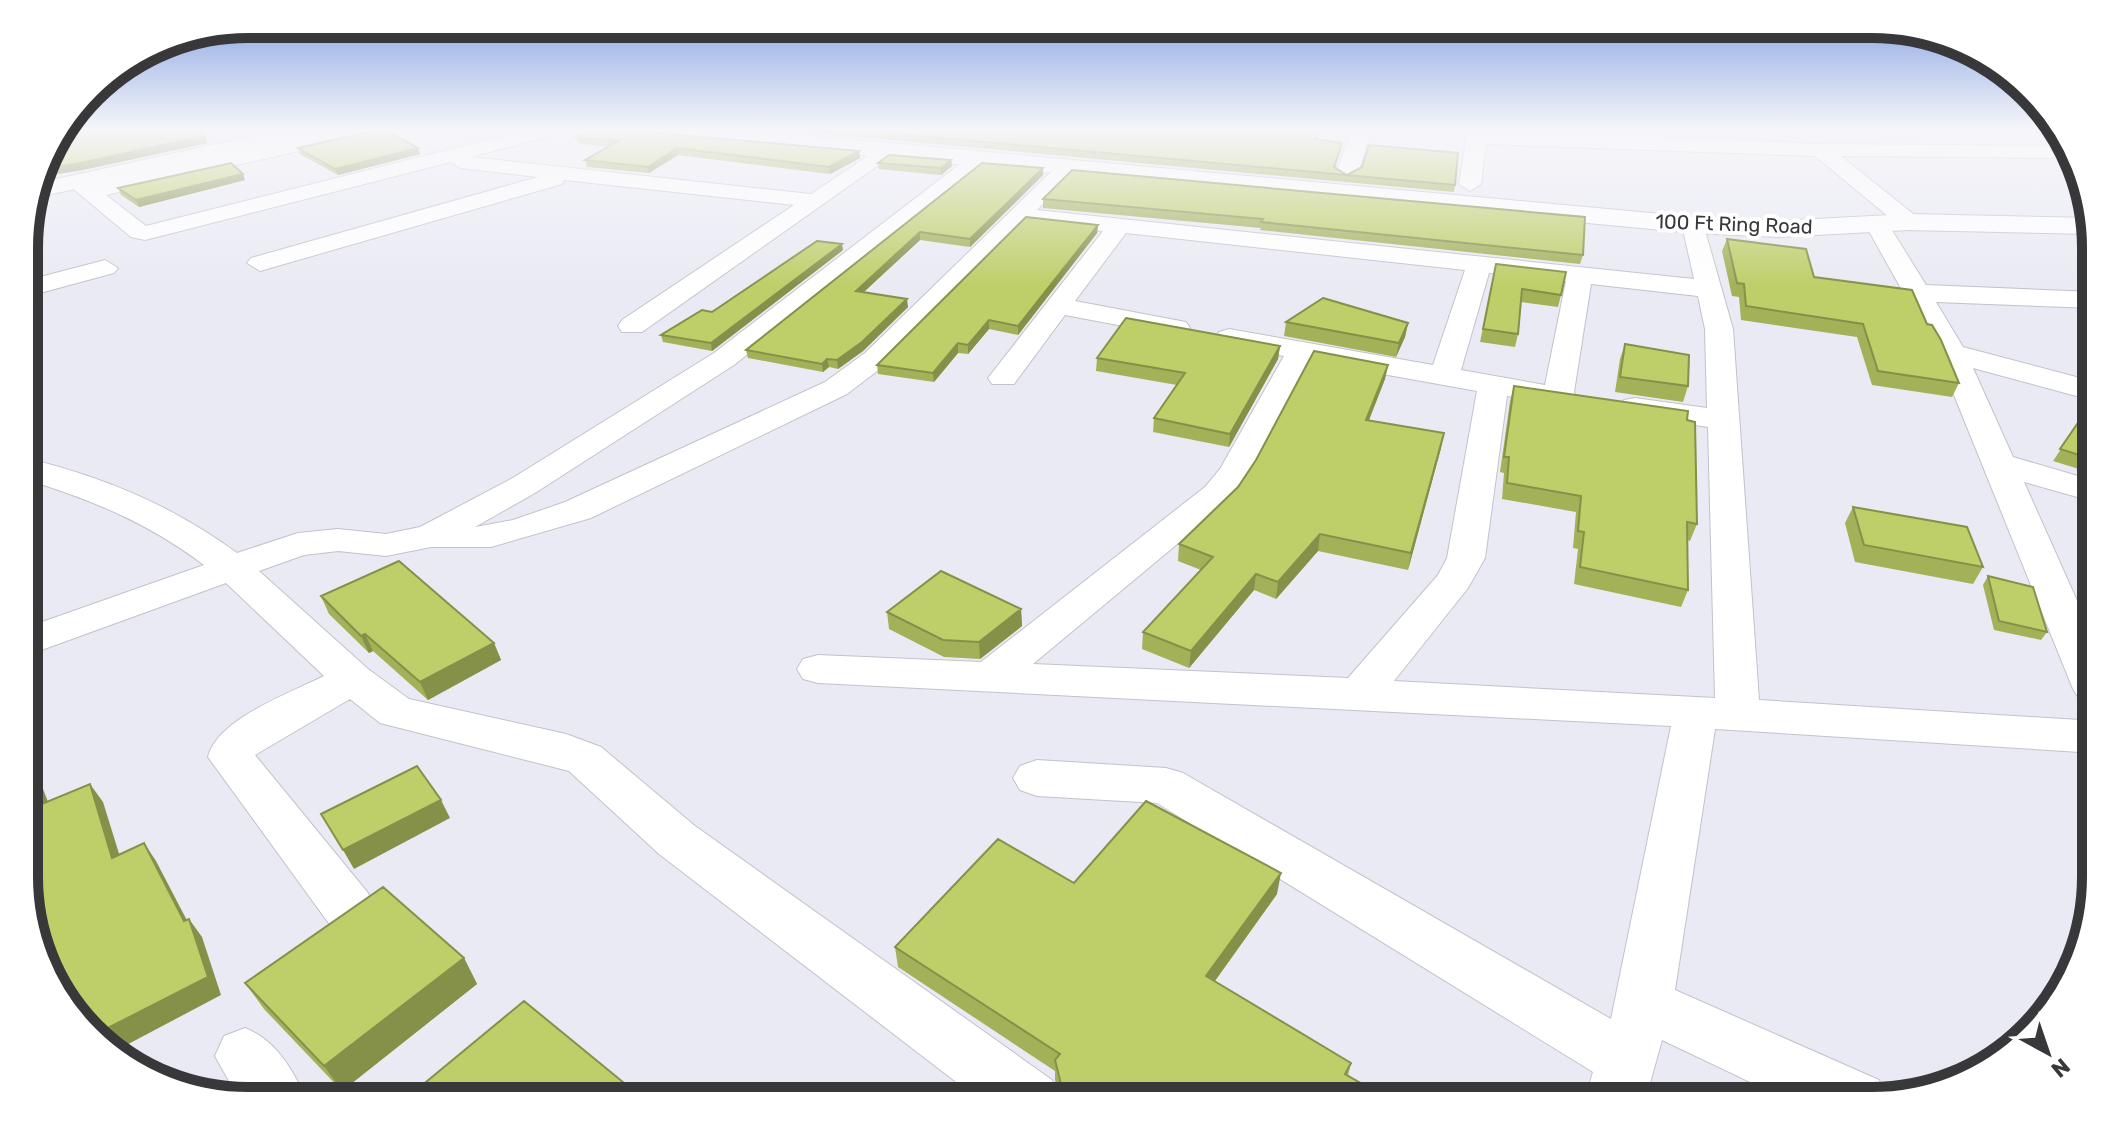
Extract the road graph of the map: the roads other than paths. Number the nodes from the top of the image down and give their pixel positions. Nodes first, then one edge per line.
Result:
1 (105, 182) edge
2 (110, 182) edge
3 (352, 182) edge
4 (546, 182) edge
5 (640, 182) edge
6 (836, 182) edge
7 (950, 182) edge
8 (1053, 182) edge
9 (1205, 182) edge
10 (1442, 182) edge
11 (1854, 182) edge
12 (1470, 184) joint
13 (83, 187) junction
14 (46, 190) edge
15 (1615, 193) dead end
16 (1836, 200) dead end
17 (816, 201) junction
18 (2078, 207) edge
19 (1021, 215) junction
20 (1890, 215) junction
21 (1694, 225) junction
22 (2080, 225) edge
23 (1119, 226) junction
24 (260, 263) dead end
25 (1479, 265) junction
26 (105, 268) dead end
27 (1580, 275) junction
28 (38, 286) edge
29 (1710, 289) junction
30 (1921, 293) junction
31 (2082, 300) edge
32 (1058, 306) junction
33 (632, 326) dead end
34 (1301, 351) junction
35 (1952, 353) junction
36 (1003, 378) dead end
37 (1444, 378) junction
38 (1493, 387) junction
39 (2082, 388) edge
40 (1558, 396) junction
41 (1723, 420) junction
42 (2000, 464) junction
43 (38, 472) edge
44 (2082, 488) edge
45 (431, 536) junction
46 (232, 568) junction
47 (38, 638) edge
48 (2082, 658) edge
49 (818, 669) dead end
50 (991, 676) junction
51 (353, 679) junction
52 (1361, 692) junction
53 (1717, 711) junction
54 (2082, 736) edge
55 (1037, 778) dead end
56 (349, 909) edge
57 (1644, 1004) junction
58 (1621, 1080) edge
59 (1011, 1087) edge
60 (1826, 1087) edge

1 - 13 main road
2 - 13 street
3 - 13 street
4 - 24 street
5 - 17 street
6 - 17 street
7 - 45 street
8 - 19 street
9 - 21 main road, 100 Ft Ring Road
10 - 12 main road, 100 Ft Ring Road
11 - 20 street
12 - 15 main road, 100 Ft Ring Road
13 - 14 main road
16 - 20 main road, 100 Ft Ring Road
17 - 33 street
18 - 20 main road, 100 Ft Ring Road
19 - 23 street
19 - 45 street
20 - 21 main road, 100 Ft Ring Road
20 - 22 main road, 100 Ft Ring Road
20 - 30 street
21 - 29 street
23 - 25 street
23 - 32 street
25 - 27 street
25 - 37 street
26 - 28 street
27 - 29 street
27 - 40 street
29 - 41 street
30 - 31 street
30 - 35 street
32 - 34 street
32 - 36 street
34 - 37 street
34 - 50 street
35 - 39 street
35 - 42 street
37 - 38 street
38 - 40 street
38 - 52 street
40 - 41 street
41 - 53 street
42 - 44 street
42 - 48 street
43 - 46 street
45 - 46 street
46 - 47 street
46 - 51 street
49 - 50 street
50 - 52 street
51 - 56 street
51 - 59 street
52 - 53 street
53 - 54 street
53 - 57 street
55 - 58 street
57 - 58 street
57 - 60 street

